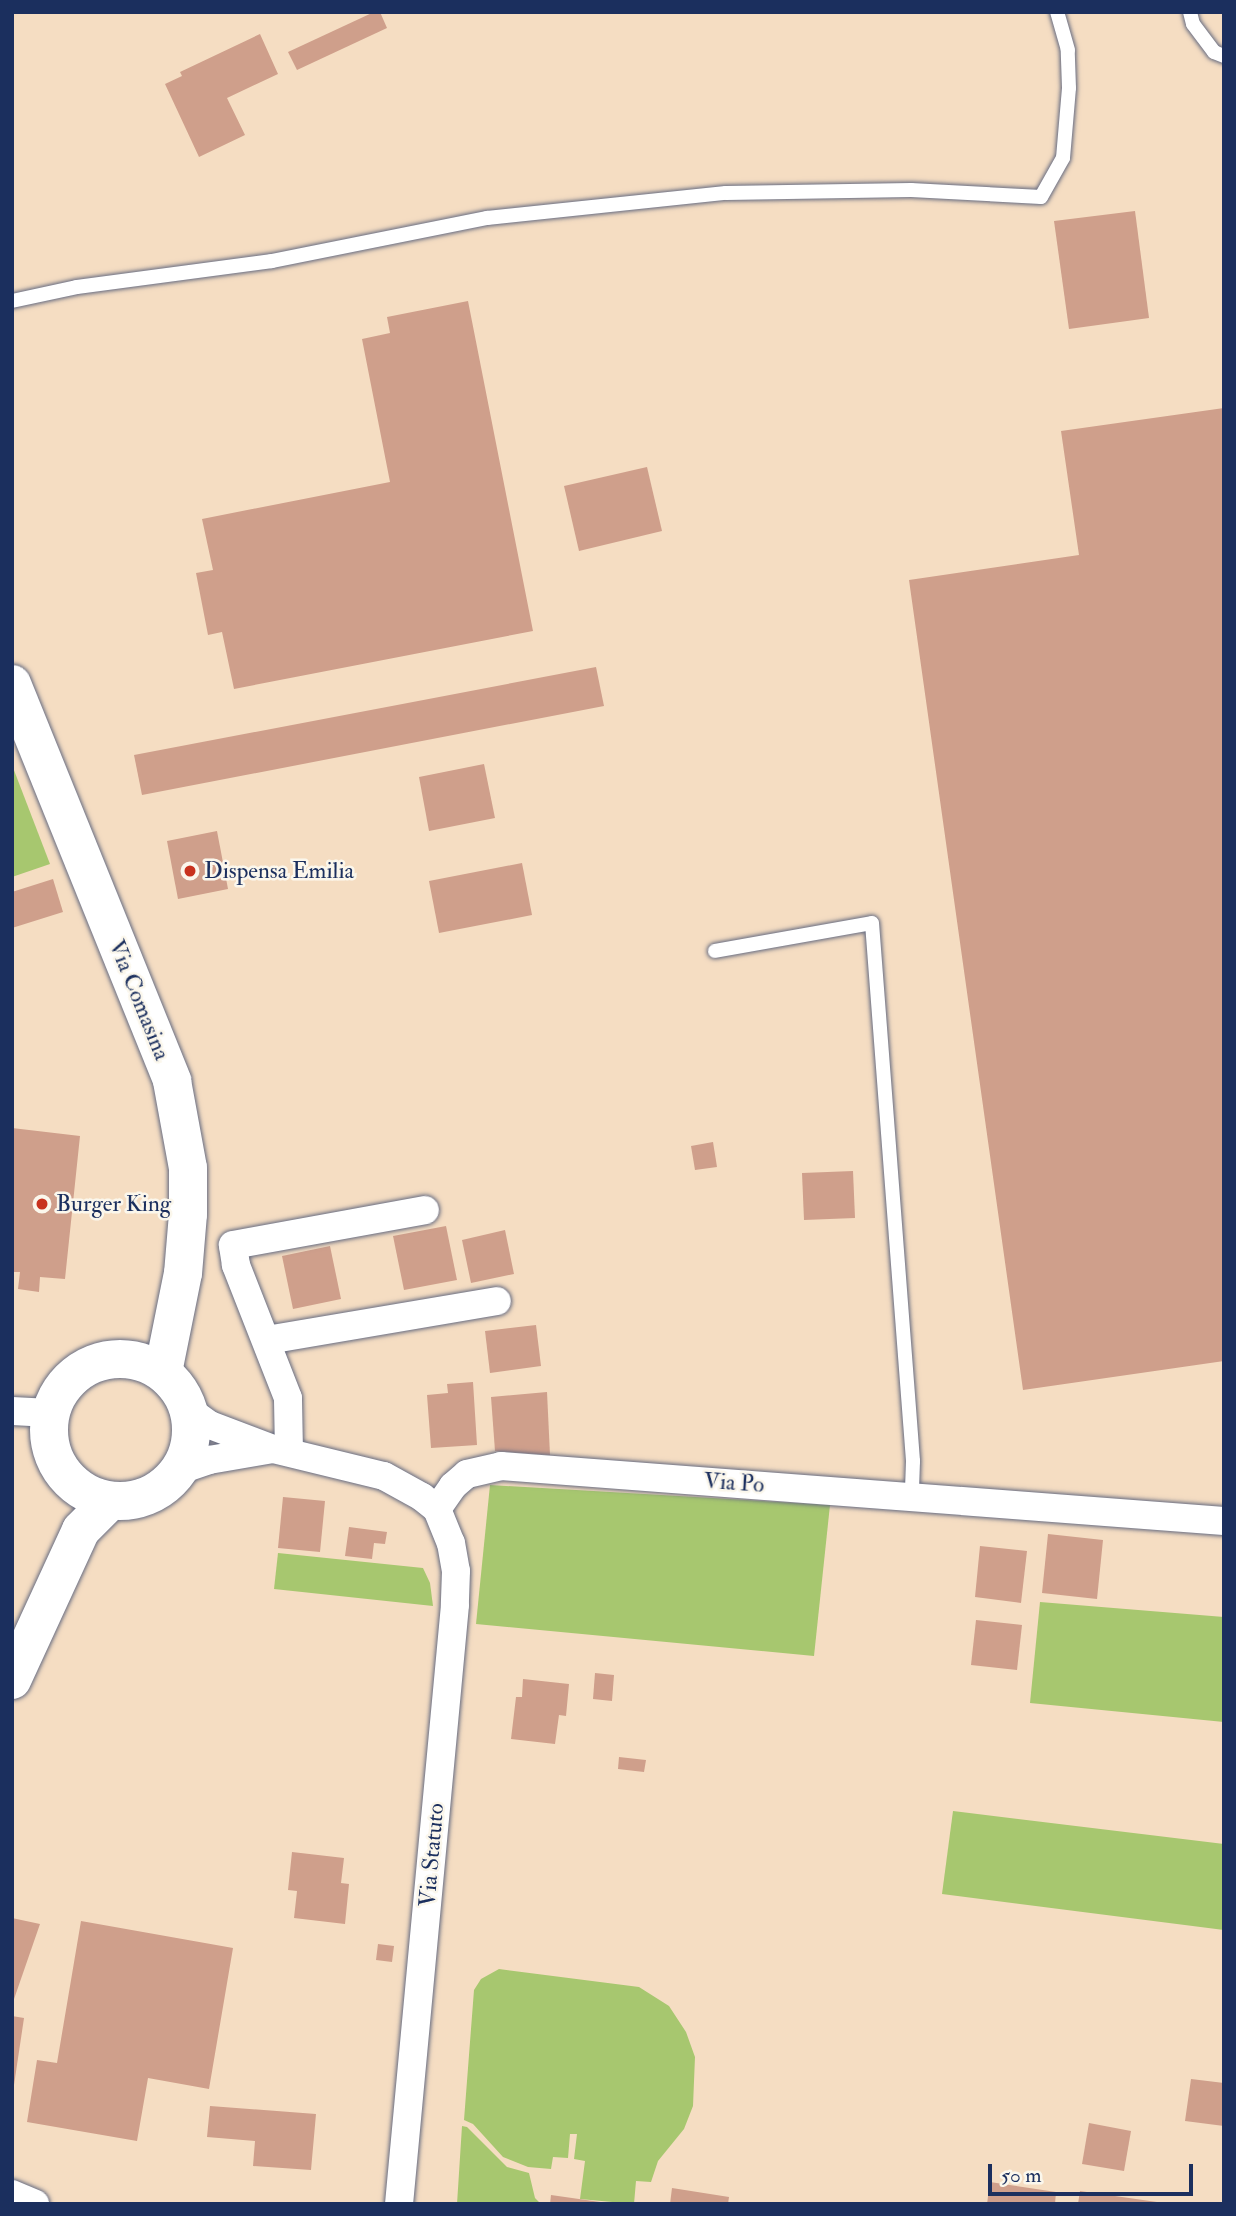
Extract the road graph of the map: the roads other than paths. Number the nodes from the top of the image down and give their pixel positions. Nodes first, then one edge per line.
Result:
1 (1190, 12) edge
2 (1059, 13) edge
3 (1224, 56) edge
4 (12, 301) edge
5 (12, 684) edge
6 (715, 951) dead end
7 (425, 1210) dead end
8 (497, 1301) dead end
9 (267, 1340) junction
10 (153, 1367) junction
11 (189, 1410) junction
12 (12, 1411) edge
13 (50, 1413) junction
14 (281, 1451) junction
15 (180, 1470) junction
16 (70, 1482) junction
17 (912, 1496) junction
18 (110, 1502) junction
19 (437, 1509) junction
20 (1224, 1521) edge
21 (81, 1530) junction
22 (12, 1680) edge
23 (12, 2194) edge
24 (35, 2204) edge
25 (399, 2204) edge

1 - 3 lane
2 - 4 lane
5 - 10 main road, Via Comasina
6 - 17 lane
7 - 9 street
8 - 9 street
9 - 14 street
10 - 11 main road
10 - 13 main road
11 - 14 street
11 - 15 main road
12 - 13 street
13 - 16 main road
14 - 15 street
14 - 19 street
15 - 18 main road
16 - 18 main road
16 - 21 main road
17 - 19 street, Via Po
17 - 20 street, Via Po
18 - 21 main road
19 - 25 street, Via Statuto
21 - 22 main road
23 - 24 street

